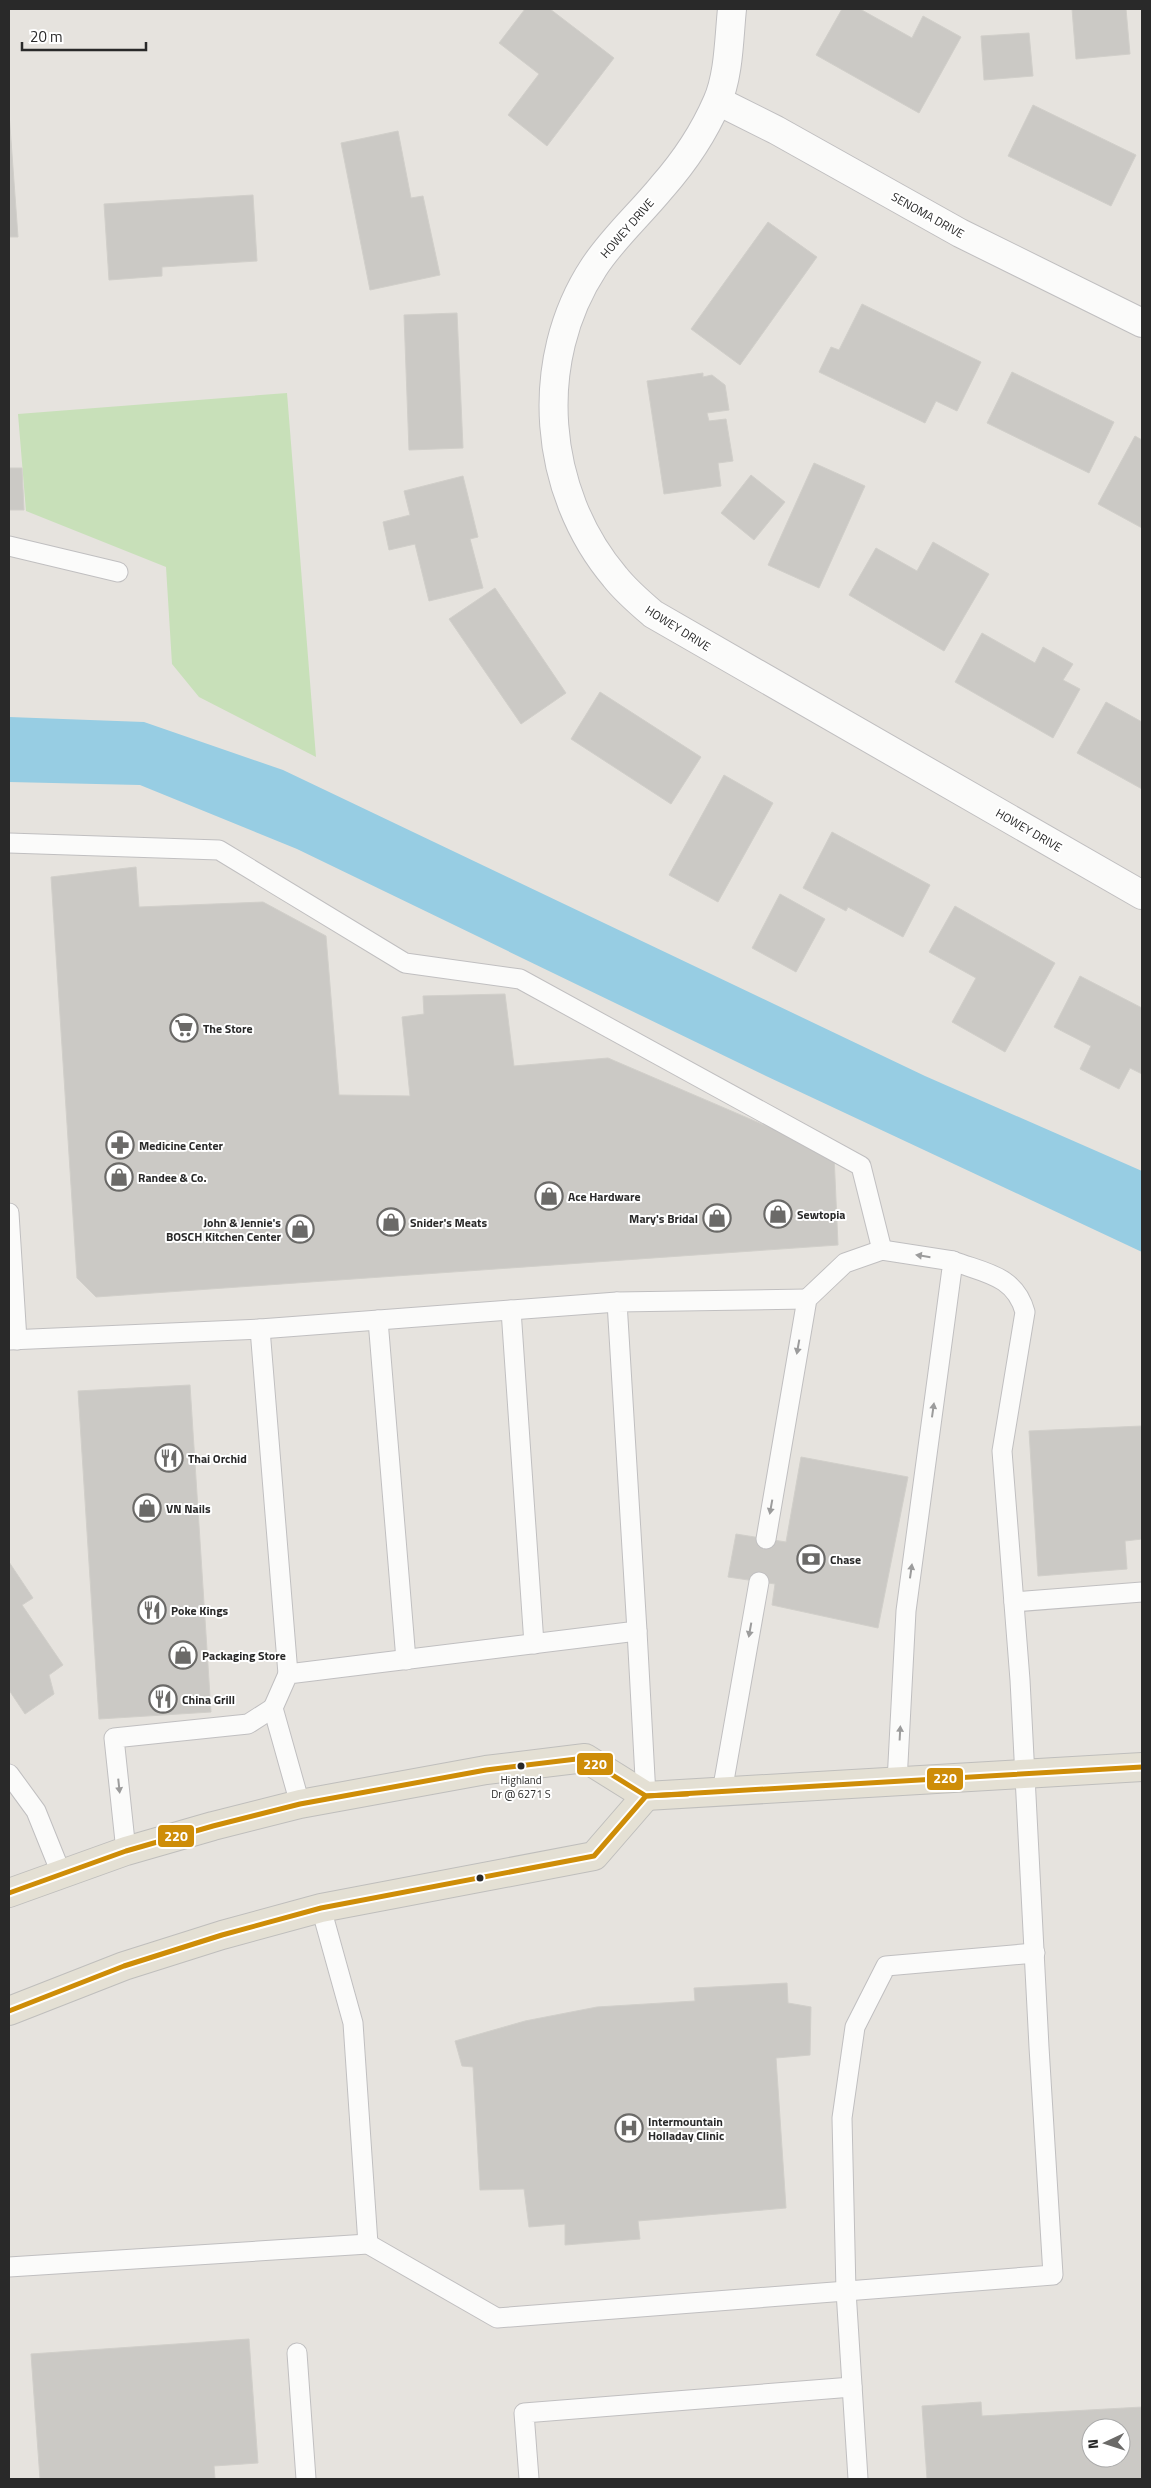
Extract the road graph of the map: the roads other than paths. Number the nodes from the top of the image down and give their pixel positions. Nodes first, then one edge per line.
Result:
1 (732, 9) edge
2 (718, 101) junction
3 (1142, 323) edge
4 (9, 546) edge
5 (118, 572) dead end
6 (9, 843) edge
7 (1142, 895) edge
8 (9, 1213) edge
9 (882, 1250) junction
10 (953, 1261) junction
11 (806, 1299) junction
12 (617, 1302) junction
13 (511, 1310) junction
14 (378, 1320) junction
15 (260, 1329) junction
16 (13, 1340) edge
17 (766, 1539) dead end
18 (759, 1582) dead end
19 (1142, 1592) edge
20 (1014, 1602) junction
21 (637, 1631) junction
22 (534, 1644) junction
23 (406, 1660) junction
24 (288, 1674) junction
25 (273, 1708) junction
26 (1142, 1767) edge
27 (9, 1774) edge
28 (1024, 1775) junction
29 (898, 1782) junction
30 (722, 1792) junction
31 (646, 1796) junction
32 (300, 1804) junction
33 (126, 1851) junction
34 (61, 1873) junction
35 (9, 1893) edge
36 (321, 1908) junction
37 (1035, 1953) junction
38 (9, 2011) edge
39 (368, 2244) junction
40 (9, 2267) edge
41 (846, 2291) junction
42 (297, 2353) dead end
43 (852, 2387) junction
44 (306, 2479) edge
45 (529, 2479) edge
46 (858, 2479) edge

1 - 2 street, HOWEY DRIVE
2 - 3 street, SENOMA DRIVE
2 - 7 street, HOWEY DRIVE
4 - 5 lane
6 - 9 lane
8 - 16 lane
10 -> 9 lane
9 - 11 lane
10 - 20 lane
29 -> 10 lane
11 - 12 lane
11 -> 17 lane
12 - 13 lane
12 - 21 lane
13 - 14 lane
13 - 22 lane
14 - 15 lane
14 - 23 lane
15 - 16 lane
15 - 24 lane
18 -> 30 lane
19 - 20 lane
20 - 28 lane
21 - 22 lane
21 - 31 lane
22 - 23 lane
23 - 24 lane
24 - 25 lane
25 - 32 lane
25 -> 33 lane
26 - 28 main road
27 - 34 lane
28 - 29 main road
28 - 37 lane
29 - 30 main road
30 - 31 main road
31 - 32 main road
31 - 36 main road
32 - 33 main road
33 - 34 main road
34 - 35 main road
36 - 38 main road
36 - 39 lane
37 - 41 lane
37 - 41 lane
39 - 40 lane
39 - 41 lane
41 - 43 lane
42 - 44 lane
43 - 45 lane
43 - 46 lane

